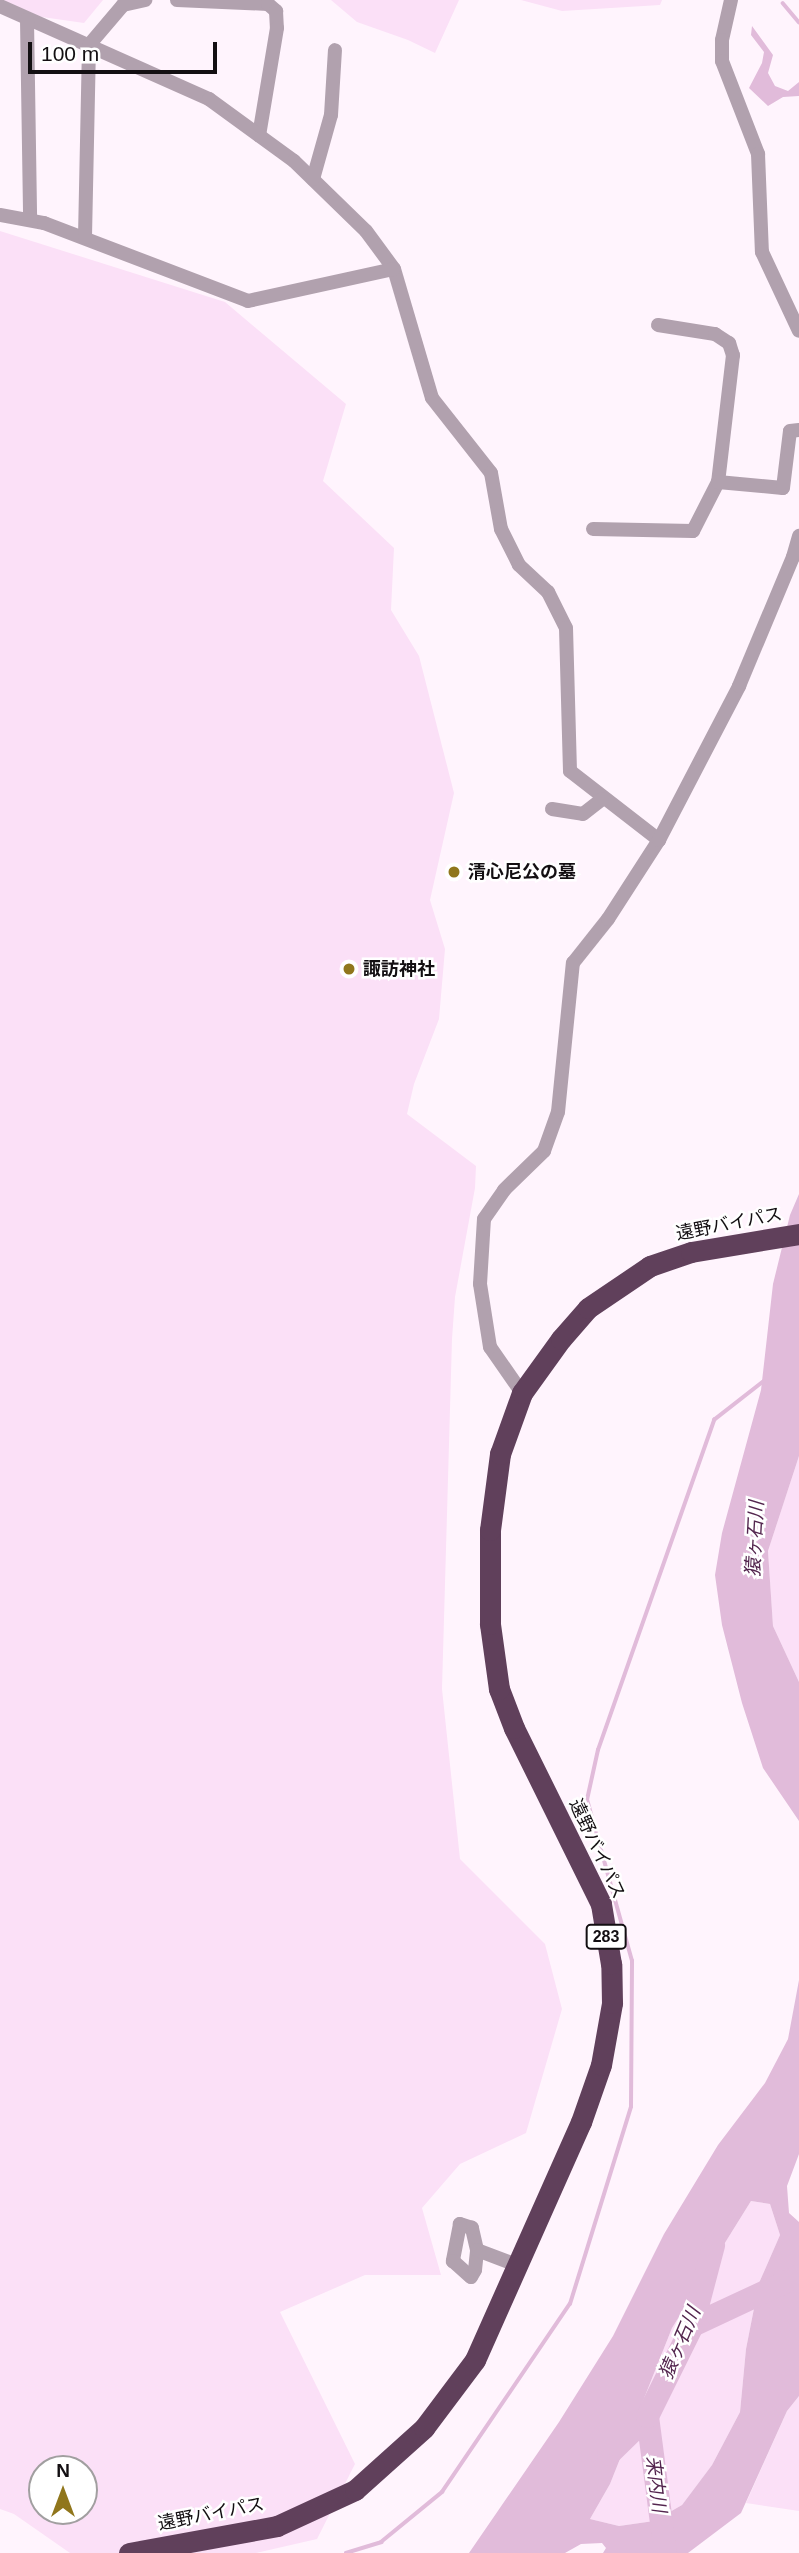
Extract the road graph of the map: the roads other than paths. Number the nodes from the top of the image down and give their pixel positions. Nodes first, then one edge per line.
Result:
1 (145, 0) edge
2 (177, 0) edge
3 (731, 0) edge
4 (0, 6) edge
5 (0, 15) edge
6 (27, 20) junction
7 (89, 45) junction
8 (335, 50) dead end
9 (259, 136) junction
10 (313, 179) junction
11 (0, 215) edge
12 (30, 220) junction
13 (85, 237) junction
14 (394, 269) junction
15 (658, 325) dead end
16 (799, 331) edge
17 (799, 430) edge
18 (718, 482) junction
19 (593, 529) dead end
20 (799, 536) edge
21 (602, 799) junction
22 (552, 809) dead end
23 (659, 840) junction
24 (799, 1234) edge
25 (522, 1393) junction
26 (477, 2250) dead end
27 (517, 2265) junction
28 (129, 2553) edge

1 - 7 street
2 - 9 street
3 - 16 street
4 - 6 street
5 - 6 street
6 - 7 street
6 - 12 street
7 - 9 street
7 - 13 street
8 - 10 street
9 - 10 street
10 - 14 street
11 - 12 street
12 - 13 street
13 - 14 street
14 - 21 street
15 - 18 street
17 - 18 street
18 - 19 street
20 - 23 street
21 - 22 street
21 - 23 street
23 - 25 street
24 - 25 highway, 遠野バイパス / 283
25 - 27 highway, 遠野バイパス / 283
26 - 27 street
27 - 28 highway, 遠野バイパス / 283

